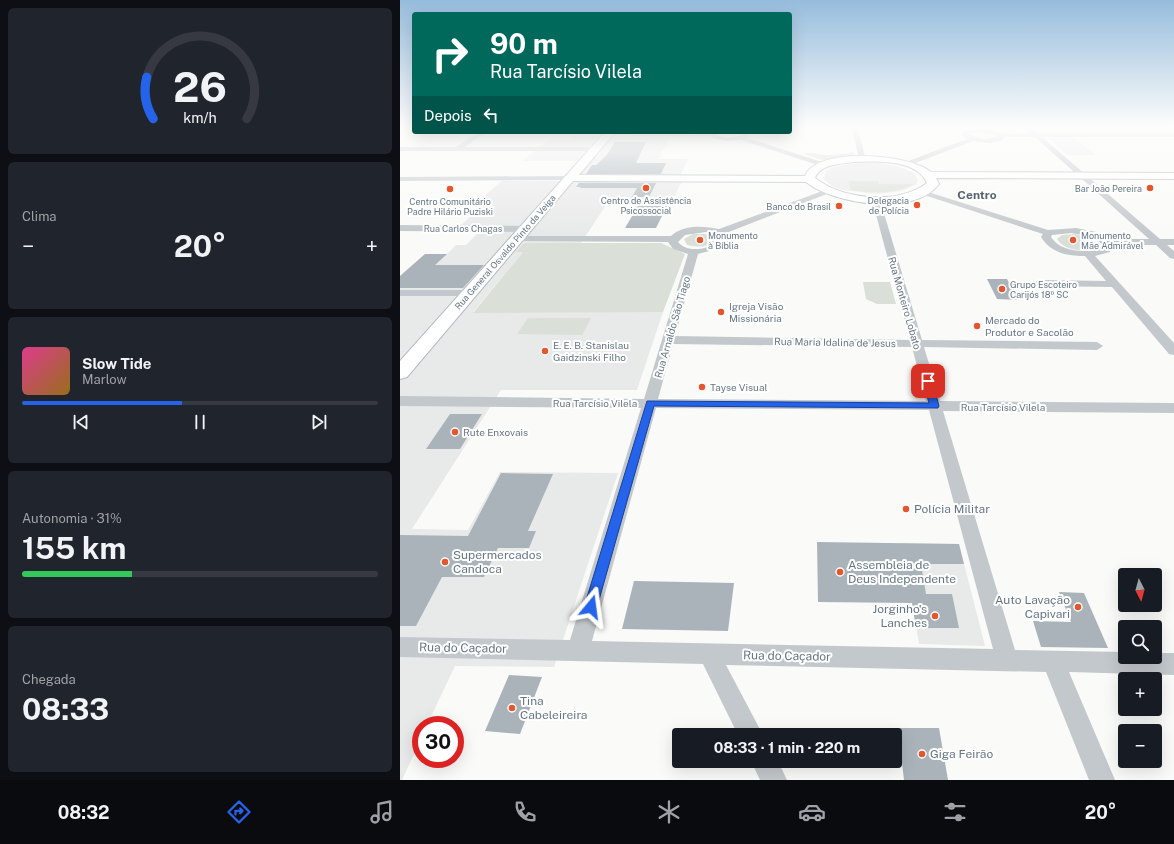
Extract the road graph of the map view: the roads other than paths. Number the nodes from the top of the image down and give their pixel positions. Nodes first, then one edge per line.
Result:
1 (584, 162) edge
2 (820, 162) edge
3 (834, 162) edge
4 (902, 162) edge
5 (1068, 162) edge
6 (907, 163) joint
7 (824, 164) junction
8 (572, 176) junction
9 (1174, 176) edge
10 (809, 177) junction
11 (931, 177) junction
12 (1086, 178) junction
13 (400, 179) edge
14 (412, 179) junction
15 (1174, 181) edge
16 (400, 187) edge
17 (828, 192) junction
18 (922, 193) junction
19 (876, 200) junction
20 (400, 228) edge
21 (720, 232) junction
22 (522, 233) junction
23 (1048, 233) junction
24 (674, 239) junction
25 (1107, 242) junction
26 (1158, 242) junction
27 (1174, 242) edge
28 (694, 251) junction
29 (1089, 254) junction
30 (1174, 256) edge
31 (1039, 283) dead end
32 (1115, 284) junction
33 (400, 293) edge
34 (470, 293) junction
35 (668, 340) junction
36 (917, 343) junction
37 (1097, 346) dead end
38 (1174, 351) edge
39 (400, 373) edge
40 (400, 401) edge
41 (650, 403) junction
42 (935, 406) junction
43 (1174, 408) edge
44 (400, 647) edge
45 (578, 651) junction
46 (709, 654) junction
47 (1007, 660) junction
48 (1053, 661) junction
49 (1174, 664) edge
50 (747, 728) edge
51 (768, 768) edge
52 (774, 780) edge
53 (1102, 780) edge

1 - 8 street, Rua General Osvaldo Pinto da Veiga
2 - 7 street
3 - 7 street
4 - 6 street
5 - 12 street
6 - 11 street
7 - 10 street
8 - 10 street
8 - 14 street
8 - 22 street, Rua General Osvaldo Pinto da Veiga
9 - 12 street
10 - 17 street
11 - 12 street
11 - 18 street
12 - 15 street
12 - 26 street
13 - 14 street
14 - 16 street
17 - 19 street
17 - 21 street
18 - 19 street
18 - 23 street
19 - 36 street, Rua Monteiro Lobato
20 - 22 street, Rua Carlos Chagas
21 - 24 street
21 - 28 street
22 - 24 street, Rua Carlos Chagas
22 - 34 street, Rua General Osvaldo Pinto da Veiga
23 - 25 street
23 - 29 street
24 - 28 street
25 - 26 street
25 - 29 street
26 - 27 street
26 - 30 street
28 - 35 street, Rua Arnaldo São Tiago
29 - 32 street
31 - 32 street
32 - 38 street
33 - 34 street
34 - 39 street, Rua General Osvaldo Pinto da Veiga
35 - 36 street, Rua Maria Idalina de Jesus
35 - 41 street, Rua Arnaldo São Tiago
36 - 37 street, Rua Maria Idalina de Jesus
36 - 42 street, Rua Monteiro Lobato
40 - 41 street, Rua Tarcísio Vilela
41 - 42 street, Rua Tarcísio Vilela
41 - 45 street, Rua Arnaldo São Tiago
42 - 43 street, Rua Tarcísio Vilela
42 - 47 street, Rua Monteiro Lobato
44 - 45 street, Rua do Caçador
45 - 46 street, Rua do Caçador
46 - 47 street, Rua do Caçador
46 - 50 street
47 - 48 street, Rua do Caçador
48 - 49 street, Rua do Caçador
48 - 53 street
51 - 52 street

